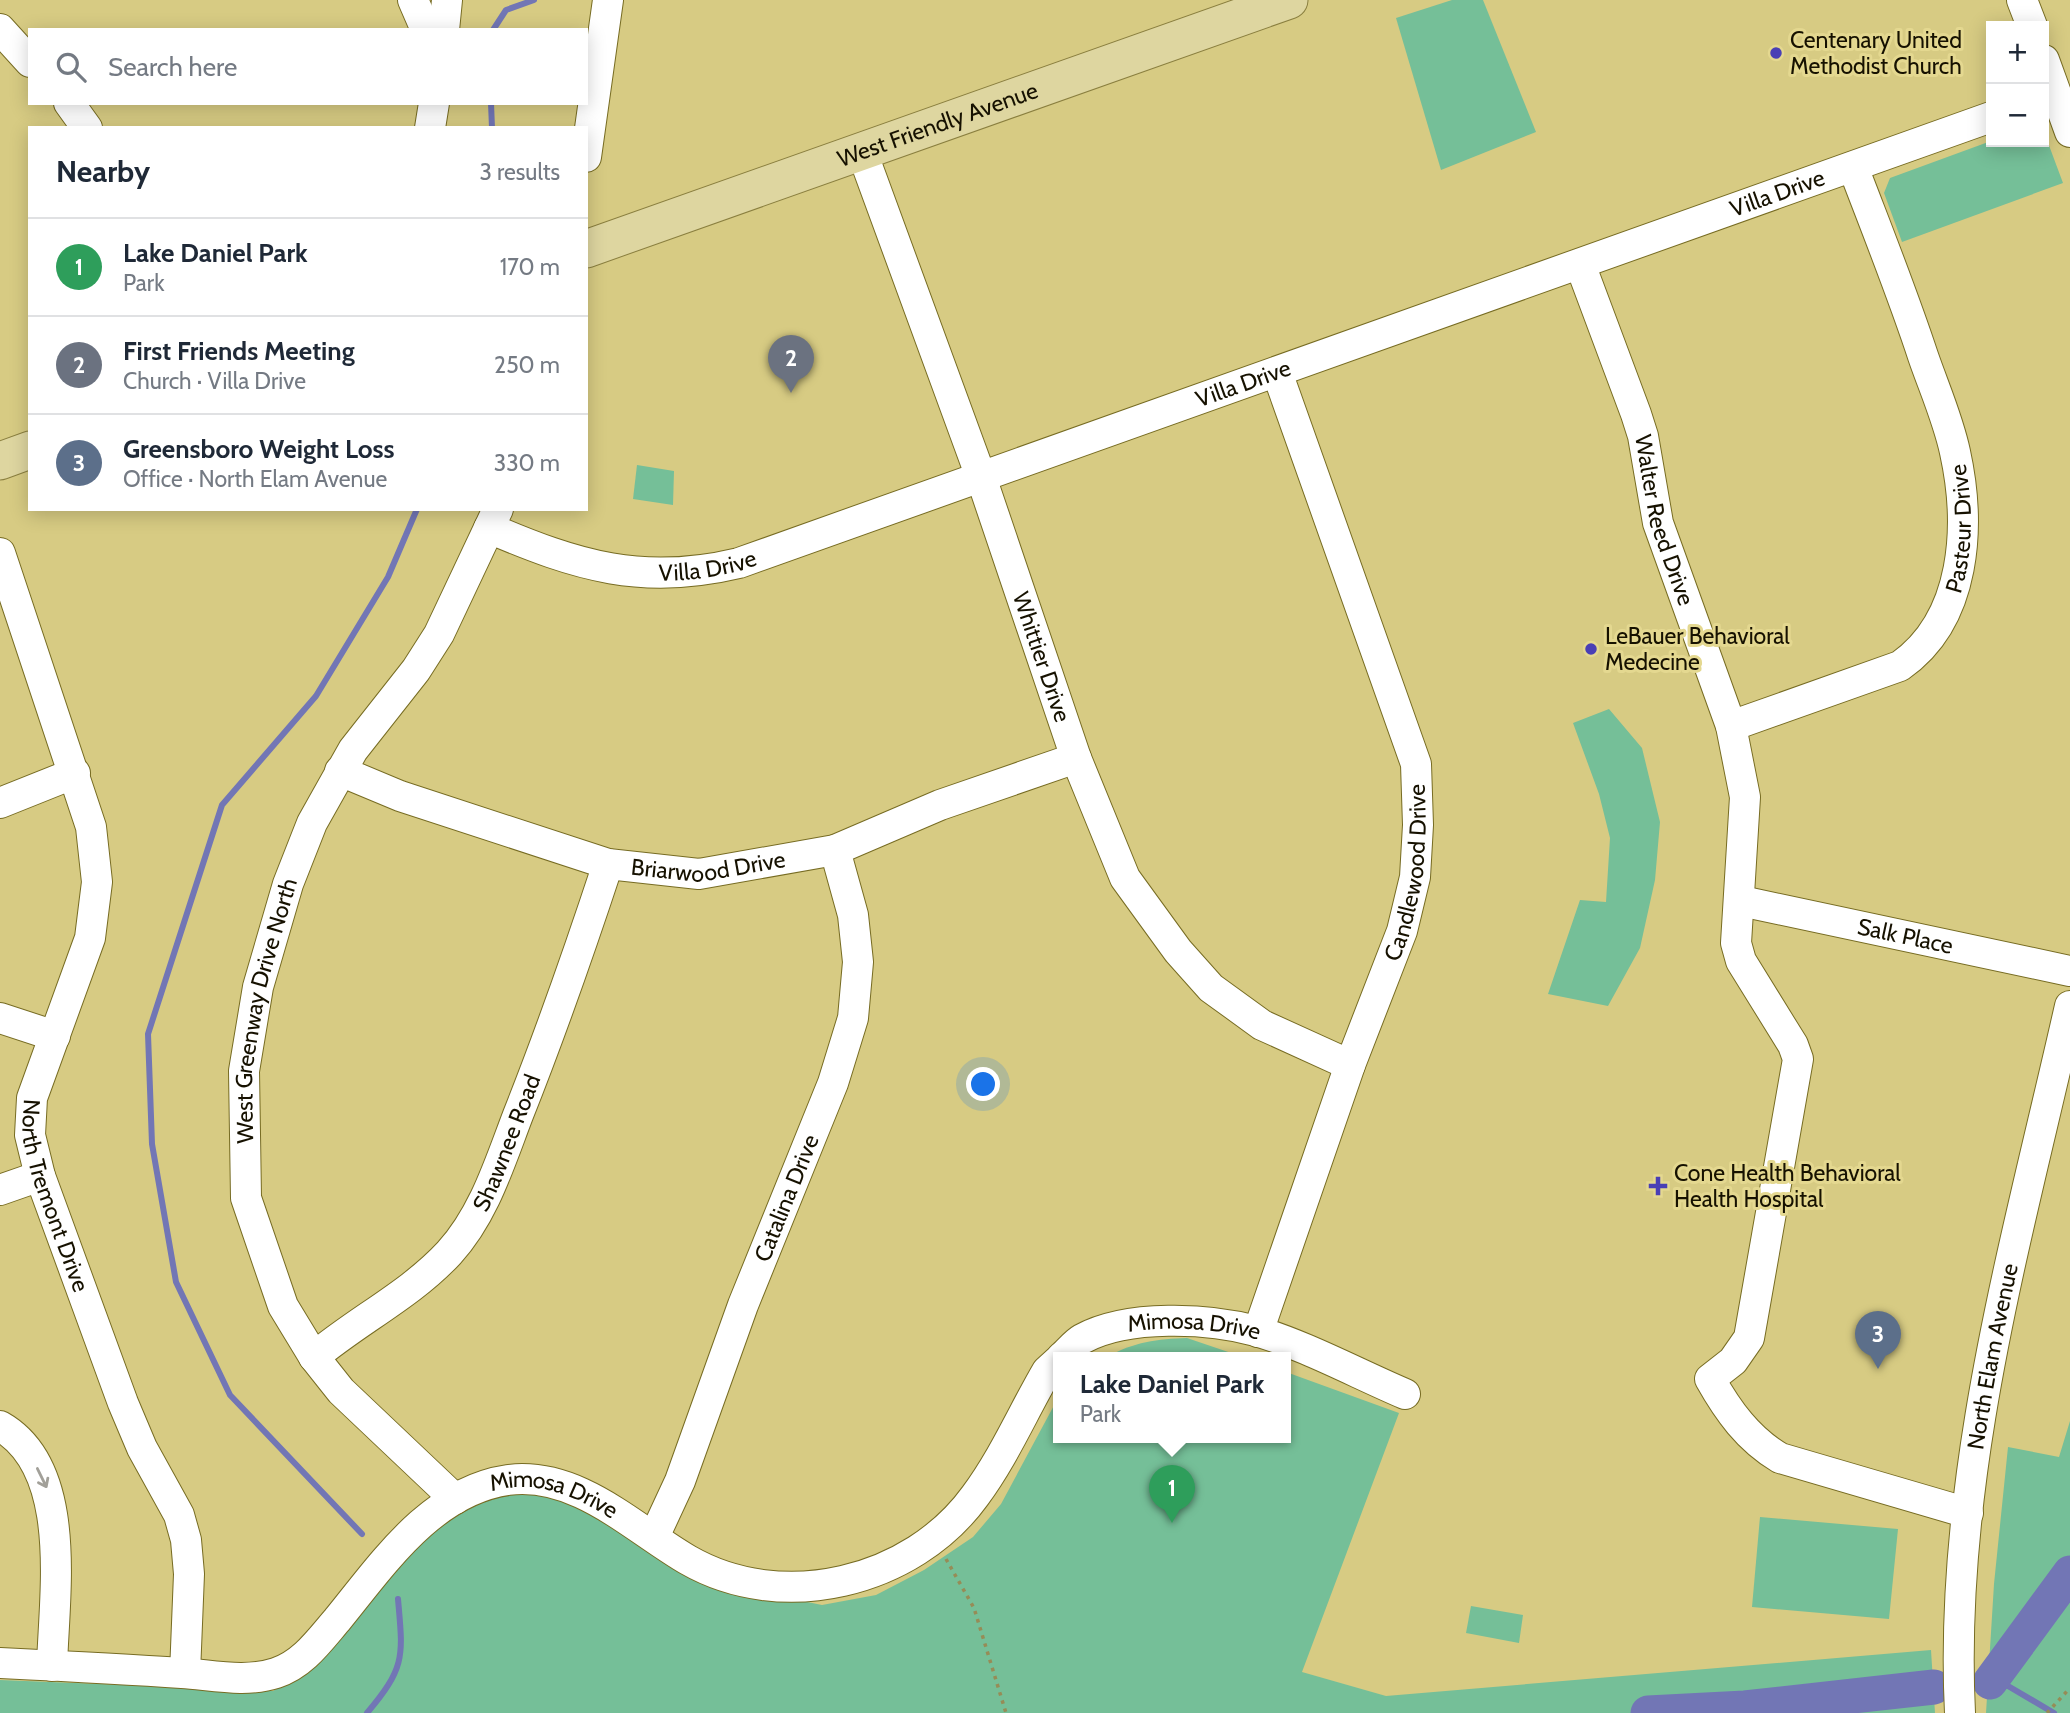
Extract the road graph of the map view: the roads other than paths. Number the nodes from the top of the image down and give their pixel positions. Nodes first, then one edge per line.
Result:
1 (414, 0) edge
2 (447, 0) edge
3 (608, 0) edge
4 (1289, 0) edge
5 (2022, 0) edge
6 (2030, 21) edge
7 (425, 28) edge
8 (443, 28) edge
9 (0, 29) edge
10 (28, 60) edge
11 (2050, 96) edge
12 (70, 105) edge
13 (434, 105) edge
14 (1986, 119) edge
15 (86, 126) edge
16 (430, 126) edge
17 (2070, 132) edge
18 (588, 143) edge
19 (862, 152) junction
20 (1853, 166) junction
21 (588, 248) edge
22 (1580, 264) junction
23 (1277, 372) junction
24 (28, 451) edge
25 (0, 461) edge
26 (981, 477) junction
27 (494, 519) edge
28 (0, 552) edge
29 (1731, 726) junction
30 (1076, 758) junction
31 (340, 771) junction
32 (75, 774) junction
33 (0, 803) edge
34 (835, 850) junction
35 (608, 864) junction
36 (1741, 901) junction
37 (2070, 971) edge
38 (2070, 1006) edge
39 (0, 1018) edge
40 (55, 1036) junction
41 (1350, 1065) junction
42 (40, 1177) junction
43 (0, 1190) edge
44 (1258, 1332) junction
45 (1068, 1352) edge
46 (314, 1357) junction
47 (1053, 1366) edge
48 (1405, 1394) dead end
49 (0, 1426) edge
50 (455, 1499) junction
51 (1968, 1513) junction
52 (654, 1537) junction
53 (0, 1663) edge
54 (52, 1666) junction
55 (184, 1673) junction
56 (1960, 1713) edge

1 - 7 street
2 - 8 street
3 - 18 street
4 - 19 main road, West Friendly Avenue
5 - 6 street
9 - 10 street
11 - 17 street
12 - 15 street
13 - 16 street
14 - 20 street, Villa Drive
19 - 21 main road, West Friendly Avenue
19 - 26 street, Whittier Drive
20 - 22 street, Villa Drive
20 - 29 street, Pasteur Drive
22 - 23 street, Villa Drive
22 - 29 street, Walter Reed Drive
23 - 26 street, Villa Drive
23 - 41 street, Candlewood Drive
24 - 25 main road
26 - 27 street, Villa Drive
26 - 30 street, Whittier Drive
27 - 31 street, West Greenway Drive North
28 - 32 street, North Tremont Drive
29 - 36 street, Walter Reed Drive
30 - 34 street, Briarwood Drive
30 - 41 street, Whittier Drive
31 - 35 street, Briarwood Drive
31 - 46 street, West Greenway Drive North
32 - 33 street
32 - 40 street, North Tremont Drive
34 - 35 street, Briarwood Drive
34 - 52 street, Catalina Drive
35 - 46 street, Shawnee Road
36 - 37 street, Salk Place
36 - 51 street, Walter Reed Drive
38 - 51 street, North Elam Avenue
39 - 40 street
40 - 42 street, North Tremont Drive
41 - 44 street, Candlewood Drive
42 - 43 street
42 - 55 street, North Tremont Drive
44 - 45 street, Mimosa Drive
44 - 48 street, Mimosa Drive
46 - 50 street, West Greenway Drive North
47 - 52 street, Mimosa Drive
49 -> 54 street
50 - 52 street, Mimosa Drive
50 - 55 street, Mimosa Drive
51 - 56 street, North Elam Avenue
53 - 54 street, Mimosa Drive
54 - 55 street, Mimosa Drive

